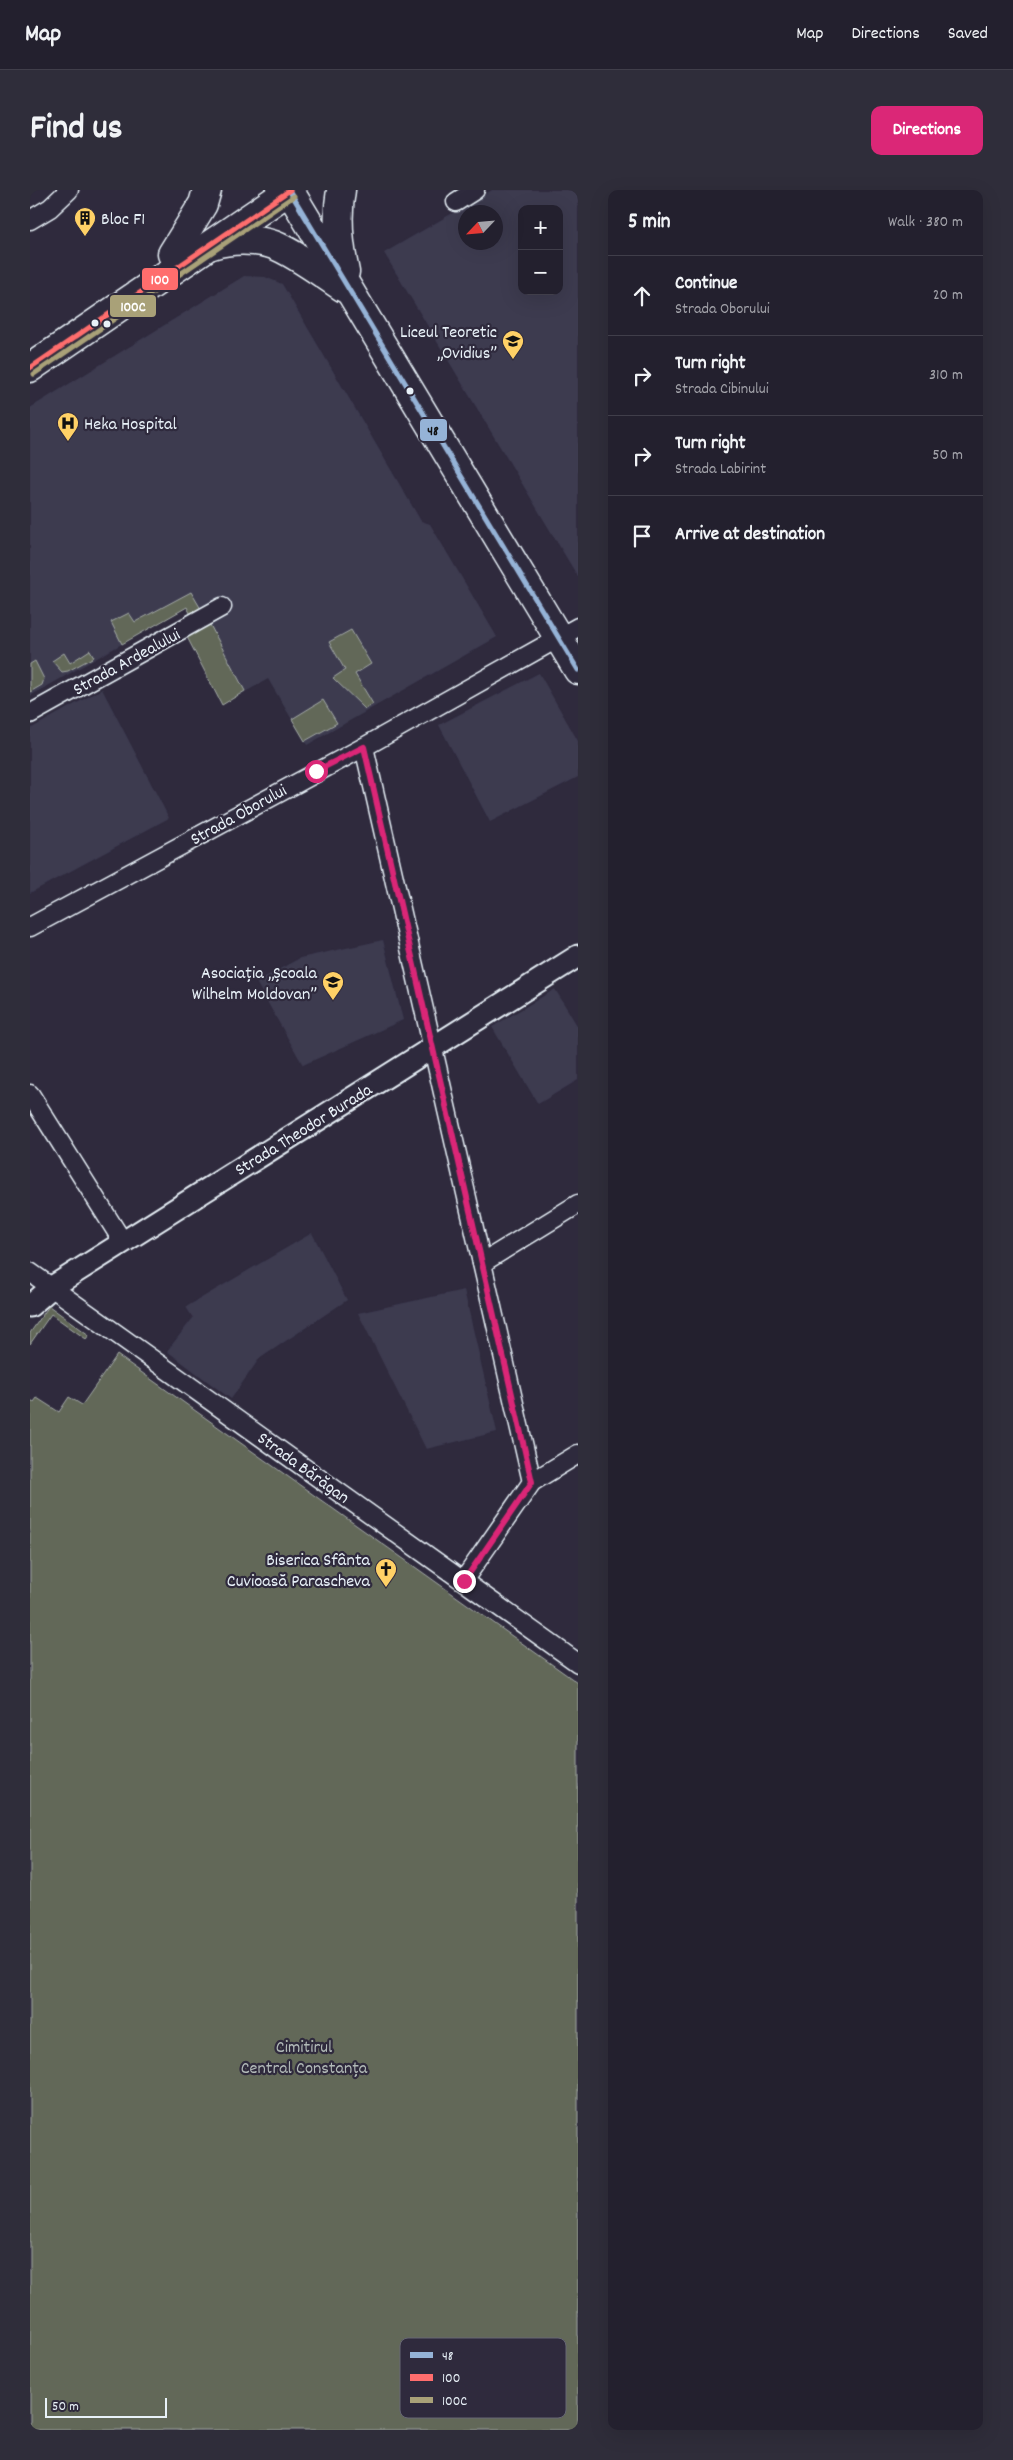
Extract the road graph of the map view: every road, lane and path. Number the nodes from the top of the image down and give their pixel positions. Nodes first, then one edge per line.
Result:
1 (68, 190) edge
2 (207, 190) edge
3 (263, 190) edge
4 (289, 190) edge
5 (342, 190) edge
6 (475, 190) edge
7 (456, 202) dead end
8 (30, 220) edge
9 (206, 248) junction
10 (172, 254) junction
11 (349, 291) junction
12 (30, 350) edge
13 (30, 368) edge
14 (222, 607) dead end
15 (568, 633) edge
16 (578, 670) edge
17 (30, 714) edge
18 (364, 747) junction
19 (30, 928) edge
20 (578, 956) edge
21 (433, 1047) junction
22 (30, 1094) edge
23 (578, 1204) edge
24 (123, 1242) junction
25 (482, 1263) junction
26 (30, 1272) edge
27 (52, 1287) junction
28 (30, 1306) edge
29 (578, 1454) edge
30 (532, 1482) junction
31 (464, 1581) junction
32 (578, 1662) edge

1 - 8 street
2 - 10 main road
3 - 10 main road
4 - 9 main road
4 - 11 main road
5 - 11 main road
6 - 7 street
9 - 11 main road
9 - 13 main road
10 - 12 main road
11 - 15 main road
14 - 17 street, Strada Ardealului
15 - 16 main road
15 - 18 street, Strada Oborului
18 - 19 street, Strada Oborului
18 - 21 street
20 - 21 street, Strada Theodor Burada
21 - 24 street, Strada Theodor Burada
21 - 25 street
22 - 24 street
23 - 25 street
24 - 27 street, Strada Theodor Burada
25 - 30 street
26 - 27 street, Strada Bărăgan
27 - 28 street, Strada Theodor Burada
27 - 31 street, Strada Bărăgan
29 - 30 street
30 - 31 street
31 - 32 street, Strada Bărăgan

